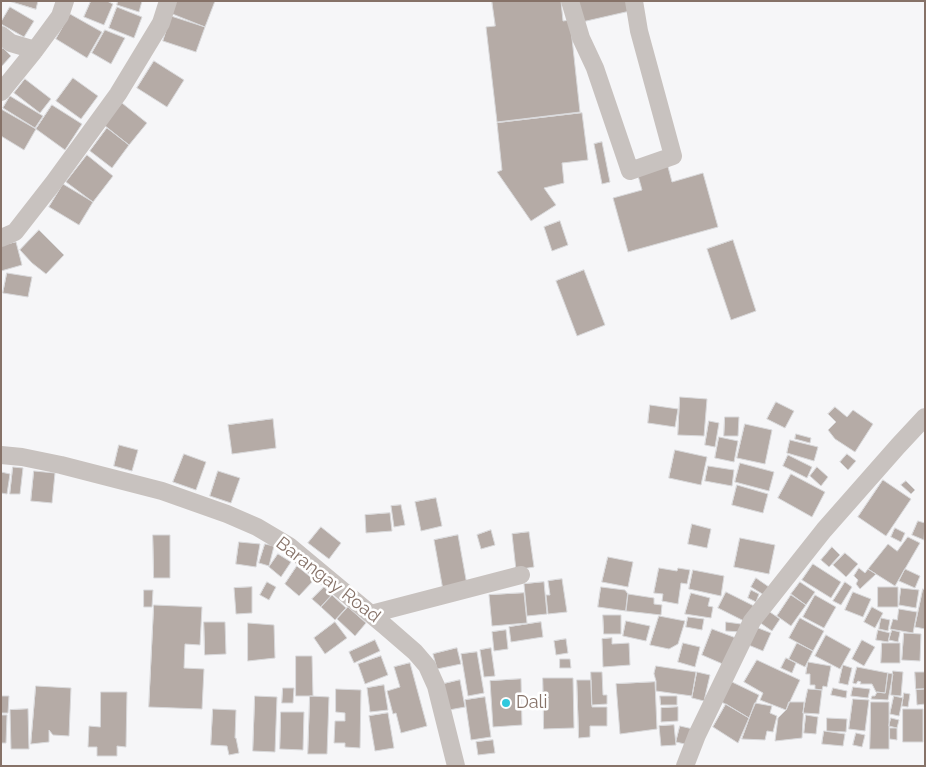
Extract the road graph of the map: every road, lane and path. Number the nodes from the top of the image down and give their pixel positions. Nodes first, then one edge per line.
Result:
1 (65, 1) edge
2 (168, 1) edge
3 (570, 1) edge
4 (634, 1) edge
5 (1, 35) edge
6 (35, 50) junction
7 (1, 92) edge
8 (1, 238) edge
9 (925, 417) edge
10 (1, 455) edge
11 (521, 575) dead end
12 (371, 614) junction
13 (456, 766) edge
14 (685, 766) edge

1 - 6 street
2 - 8 street
3 - 4 street
5 - 6 street
6 - 7 street
9 - 14 street
10 - 12 street, Barangay Road
11 - 12 street
12 - 13 street, Barangay Road

